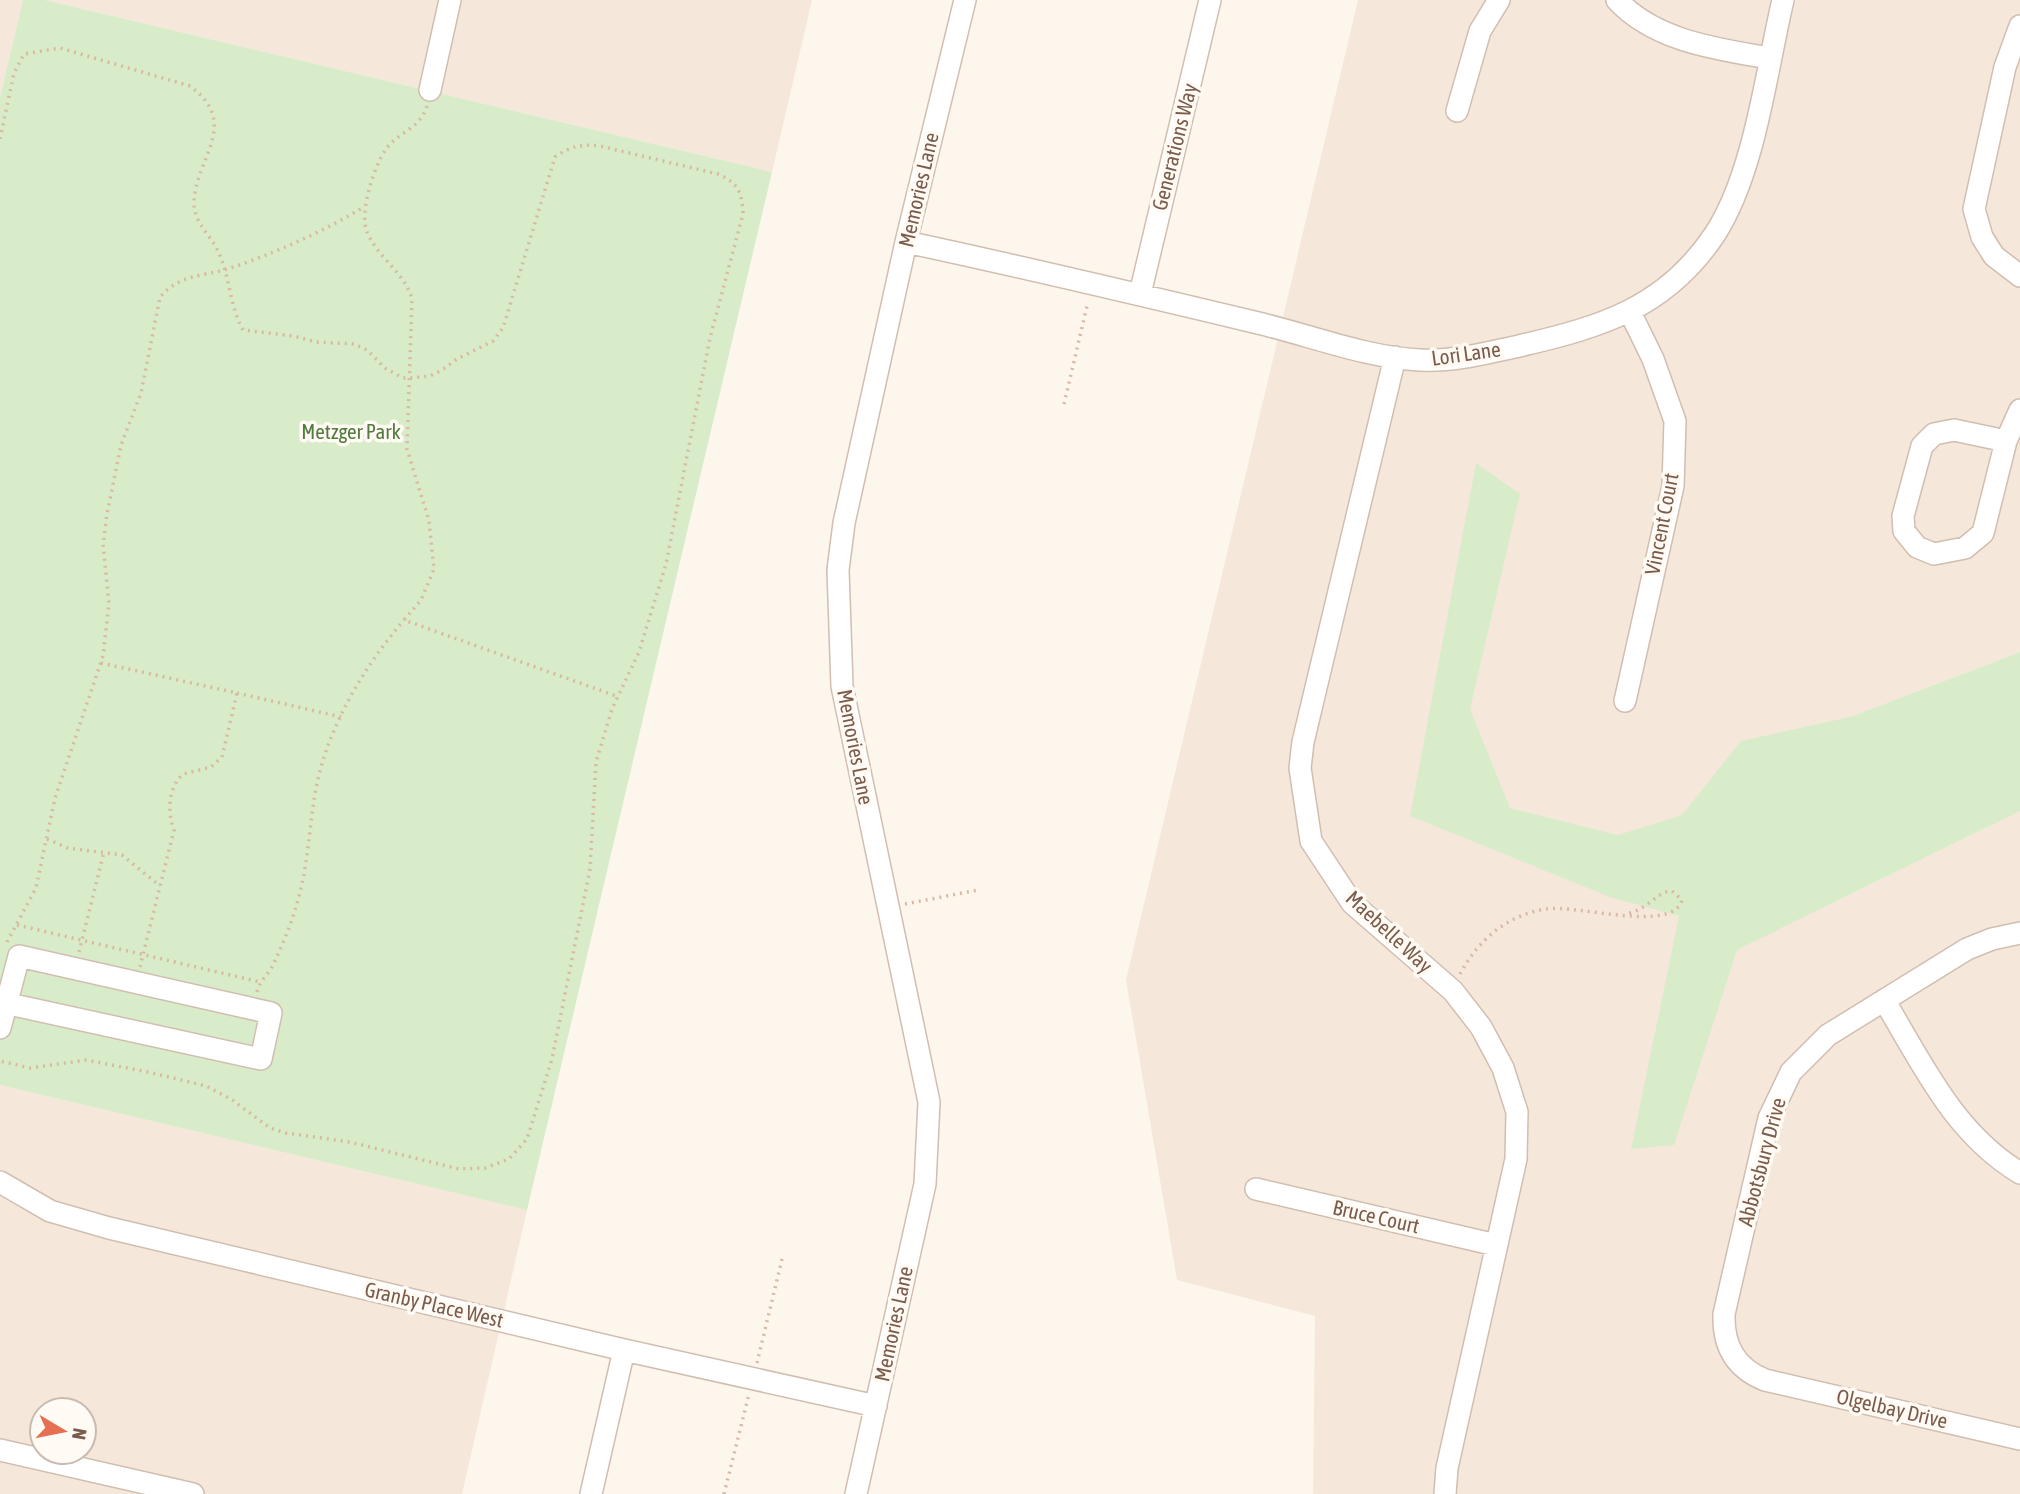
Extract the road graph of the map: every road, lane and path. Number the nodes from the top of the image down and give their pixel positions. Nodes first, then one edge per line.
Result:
1 (450, 0) edge
2 (965, 0) edge
3 (1210, 0) edge
4 (1499, 0) edge
5 (1617, 0) edge
6 (1783, 0) edge
7 (2020, 26) edge
8 (1769, 58) junction
9 (430, 90) joint
10 (1457, 111) dead end
11 (0, 139) edge
12 (364, 207) junction
13 (906, 242) junction
14 (224, 270) junction
15 (2020, 276) edge
16 (1140, 294) junction
17 (1088, 302) dead end
18 (1630, 312) junction
19 (1395, 358) junction
20 (411, 378) junction
21 (1064, 404) dead end
22 (2020, 410) edge
23 (2006, 441) junction
24 (404, 620) junction
25 (101, 663) junction
26 (237, 693) junction
27 (619, 697) junction
28 (1625, 701) dead end
29 (341, 717) junction
30 (47, 839) junction
31 (104, 852) junction
32 (160, 886) junction
33 (978, 890) dead end
34 (911, 902) dead end
35 (1625, 914) junction
36 (16, 924) junction
37 (2020, 933) edge
38 (82, 941) junction
39 (5, 950) dead end
40 (143, 955) junction
41 (76, 968) junction
42 (1458, 979) dead end
43 (136, 982) junction
44 (260, 982) junction
45 (1884, 1000) junction
46 (9, 1004) junction
47 (253, 1009) junction
48 (0, 1028) edge
49 (0, 1062) edge
50 (2020, 1173) edge
51 (0, 1182) edge
52 (1256, 1189) dead end
53 (1496, 1245) junction
54 (783, 1255) dead end
55 (624, 1350) junction
56 (755, 1370) dead end
57 (1765, 1380) joint
58 (751, 1385) dead end
59 (876, 1406) junction
60 (2020, 1439) edge
61 (0, 1450) edge
62 (193, 1494) edge
63 (591, 1494) edge
64 (724, 1494) edge
65 (856, 1494) edge
66 (1445, 1494) edge

1 - 9 street
2 - 13 street, Memories Lane
3 - 16 street, Generations Way
4 - 10 street
5 - 8 street
6 - 8 street, Lori Lane
7 - 15 street
8 - 18 street, Lori Lane
9 - 12 path
11 - 14 path
12 - 14 path
12 - 20 path
13 - 16 street, Lori Lane
13 - 59 street, Memories Lane
14 - 20 path
14 - 25 path
16 - 19 street, Lori Lane
17 - 21 path
18 - 19 street, Lori Lane
18 - 28 street, Vincent Court
19 - 53 street, Maebelle Way
20 - 24 path
20 - 27 path
22 - 23 street
23 - 23 street
24 - 27 path
24 - 29 path
25 - 26 path
25 - 30 path
26 - 29 path
26 - 32 path
27 - 49 path
29 - 44 path
30 - 31 path
30 - 36 path
31 - 32 path
31 - 38 path
32 - 40 path
33 - 34 path
35 - 35 path
35 - 42 path
36 - 38 path
36 - 39 path
37 - 45 street, Abbotsbury Drive
38 - 40 path
38 - 41 path
40 - 43 path
40 - 44 path
41 - 43 street
41 - 46 street
43 - 47 street
44 - 47 path
45 - 50 street
45 - 57 street, Abbotsbury Drive
46 - 47 street
46 - 48 street
51 - 55 street, Granby Place West
52 - 53 street, Bruce Court
53 - 66 street, Maebelle Way
54 - 56 path
55 - 59 street, Granby Place West
55 - 63 street
57 - 60 street, Olgelbay Drive
58 - 64 path
59 - 65 street, Memories Lane
61 - 62 street

